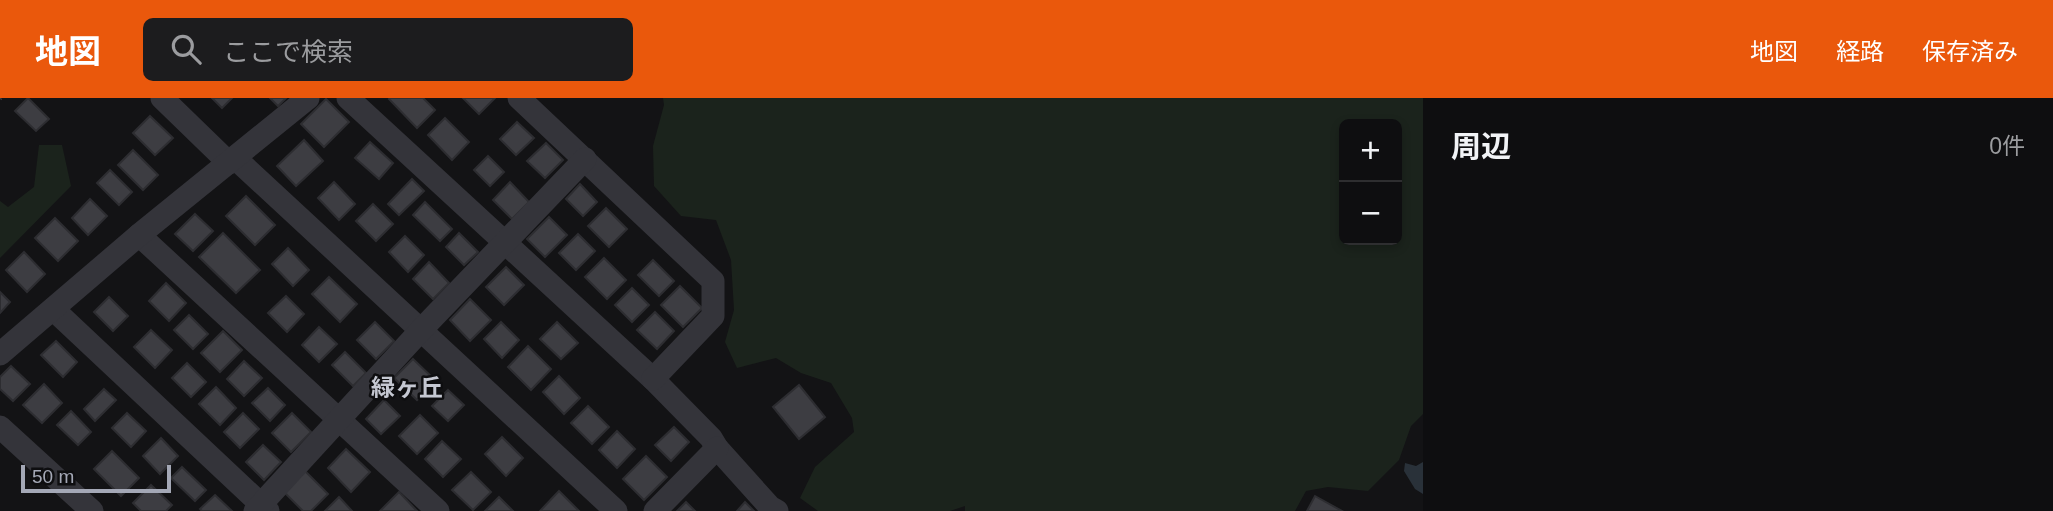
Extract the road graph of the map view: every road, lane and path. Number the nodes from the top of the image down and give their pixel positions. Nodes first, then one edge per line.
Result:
1 (162, 98) edge
2 (308, 98) edge
3 (348, 98) edge
4 (519, 98) edge
5 (585, 159) junction
6 (232, 161) junction
7 (139, 235) junction
8 (505, 244) junction
9 (53, 309) junction
10 (421, 330) junction
11 (0, 354) edge
12 (653, 379) junction
13 (339, 421) junction
14 (0, 427) edge
15 (716, 448) junction
16 (261, 509) edge
17 (92, 511) edge
18 (438, 511) edge
19 (616, 511) edge
20 (655, 511) edge
21 (778, 511) edge

1 - 6 street
2 - 6 street
3 - 8 street
4 - 5 street
5 - 8 street
5 - 12 street
6 - 7 street
6 - 10 street
7 - 9 street
7 - 13 street
8 - 10 street
8 - 12 street
9 - 11 street
9 - 16 street
10 - 13 street
10 - 19 street
12 - 15 street
13 - 16 street
13 - 18 street
14 - 17 street
15 - 20 street
15 - 21 street

